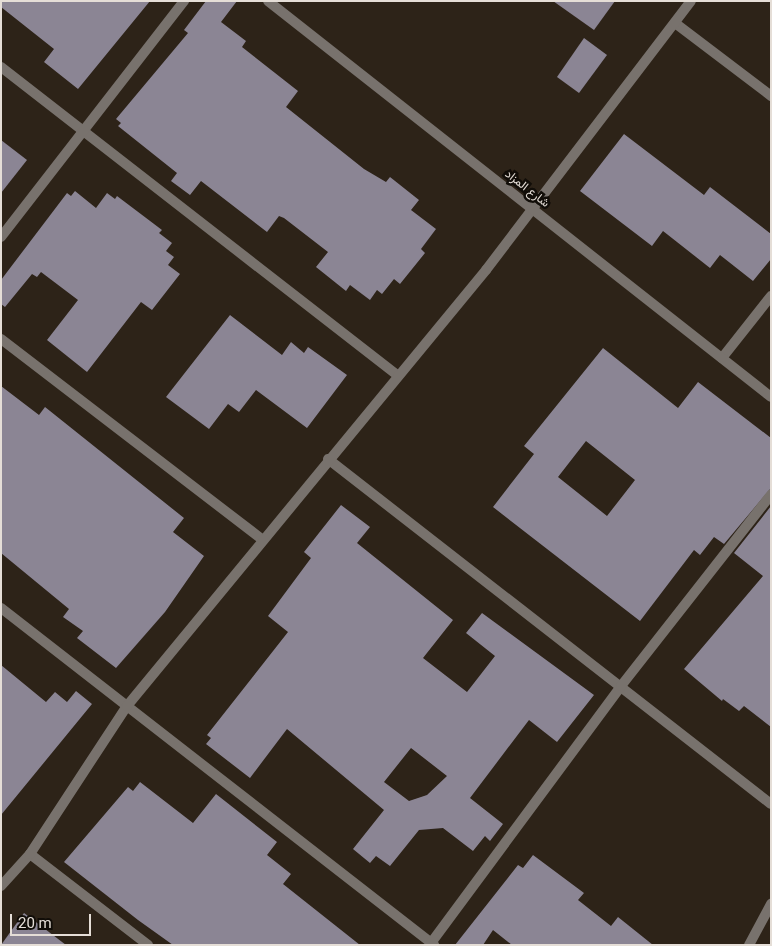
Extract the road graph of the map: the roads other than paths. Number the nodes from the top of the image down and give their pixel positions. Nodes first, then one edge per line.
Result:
1 (184, 1) edge
2 (268, 1) edge
3 (692, 1) edge
4 (675, 23) junction
5 (1, 67) edge
6 (771, 96) edge
7 (86, 132) junction
8 (532, 209) junction
9 (1, 237) edge
10 (771, 296) edge
11 (1, 339) edge
12 (722, 358) junction
13 (397, 375) junction
14 (771, 397) edge
15 (328, 459) junction
16 (771, 495) edge
17 (263, 540) junction
18 (1, 608) edge
19 (621, 686) junction
20 (128, 706) junction
21 (771, 804) edge
22 (30, 854) junction
23 (2, 885) edge
24 (771, 904) edge
25 (432, 944) edge
26 (148, 945) edge
27 (749, 945) edge

1 - 7 street
2 - 8 street, شارع المزاد
3 - 4 street
4 - 6 street
4 - 8 street
5 - 7 street
7 - 9 street
7 - 13 street
8 - 12 street, شارع المزاد
8 - 13 street
10 - 12 street
11 - 17 street
12 - 14 street, شارع المزاد
13 - 15 street
15 - 17 street
15 - 19 street
16 - 19 street
17 - 20 street
18 - 20 street
19 - 21 street
19 - 25 street
20 - 22 street
20 - 25 street
22 - 23 street
22 - 26 street
24 - 27 street

